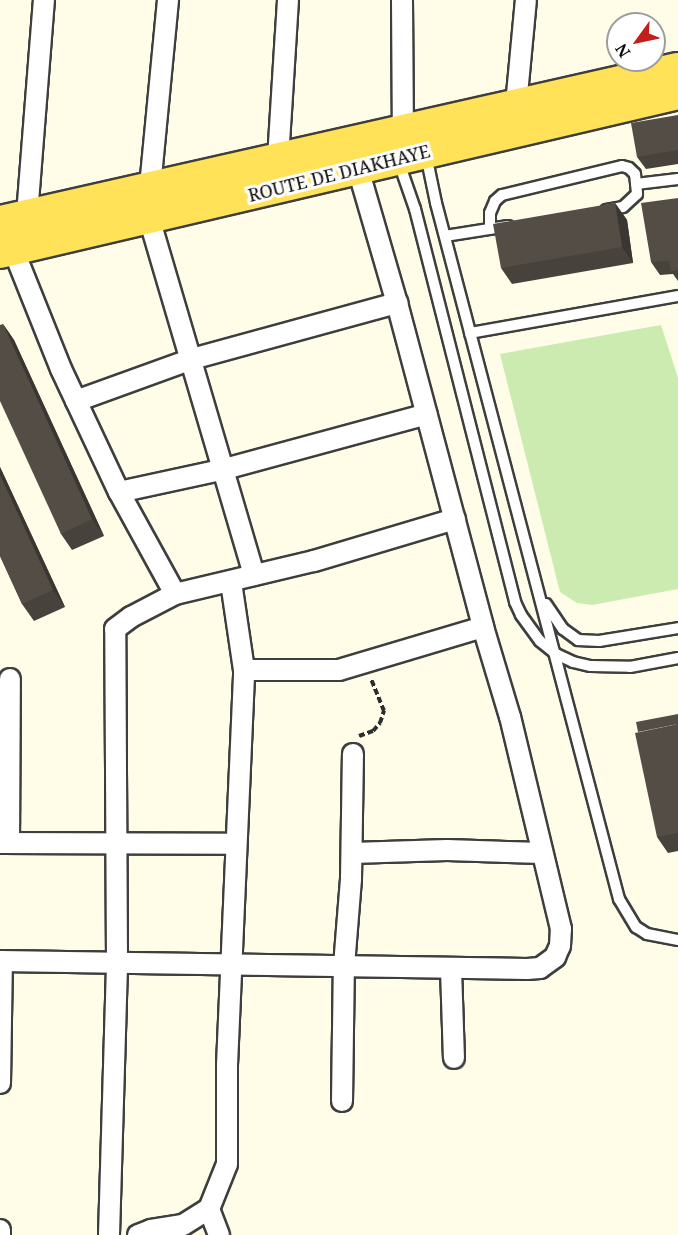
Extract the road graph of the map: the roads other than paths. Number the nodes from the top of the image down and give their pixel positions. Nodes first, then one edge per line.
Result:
1 (44, 0) edge
2 (168, 0) edge
3 (288, 0) edge
4 (402, 0) edge
5 (526, 0) edge
6 (678, 69) edge
7 (678, 93) edge
8 (516, 105) junction
9 (409, 147) junction
10 (279, 159) junction
11 (358, 169) junction
12 (678, 179) edge
13 (636, 184) junction
14 (150, 187) junction
15 (590, 213) edge
16 (149, 218) junction
17 (524, 224) edge
18 (490, 229) junction
19 (10, 234) edge
20 (445, 236) junction
21 (678, 296) edge
22 (397, 303) junction
23 (470, 333) junction
24 (192, 359) junction
25 (76, 401) junction
26 (427, 414) junction
27 (221, 470) junction
28 (119, 492) junction
29 (455, 519) junction
30 (254, 575) junction
31 (231, 582) junction
32 (539, 591) junction
33 (175, 594) junction
34 (483, 627) junction
35 (678, 628) edge
36 (556, 654) junction
37 (678, 658) edge
38 (244, 670) junction
39 (10, 679) dead end
40 (353, 754) road end
41 (4, 843) edge
42 (118, 843) junction
43 (235, 844) junction
44 (352, 853) junction
45 (542, 853) junction
46 (678, 940) edge
47 (1, 961) edge
48 (117, 961) junction
49 (344, 966) junction
50 (232, 967) junction
51 (451, 969) junction
52 (454, 1058) dead end
53 (0, 1083) edge
54 (342, 1101) dead end
55 (208, 1209) junction
56 (0, 1230) edge
57 (0, 1235) edge
58 (109, 1235) edge
59 (138, 1235) edge
60 (219, 1235) edge

1 - 19 street
2 - 14 street
3 - 10 street
4 - 9 street
5 - 8 street
6 - 8 main road, ROUTE DE DIAKHAYE
7 - 9 main road, ROUTE DE DIAKHAYE
8 - 9 main road, ROUTE DE DIAKHAYE
9 - 10 main road, ROUTE DE DIAKHAYE
9 - 11 main road, ROUTE DE DIAKHAYE
9 - 20 lane
9 - 36 lane
10 - 14 main road, ROUTE DE DIAKHAYE
11 - 16 main road, ROUTE DE DIAKHAYE
11 - 22 street
12 - 13 lane
13 - 15 lane
13 - 18 lane
14 - 19 main road, ROUTE DE DIAKHAYE
16 - 19 main road, ROUTE DE DIAKHAYE
16 - 24 street
17 - 18 lane
18 - 20 lane
19 - 25 street
20 - 23 lane
21 - 23 lane
22 - 24 street
22 - 26 street
23 - 32 lane
24 - 25 street
24 - 27 street
25 - 28 street
26 - 27 street
26 - 29 street
27 - 28 street
27 - 30 street
28 - 33 street
29 - 30 street
29 - 34 street
30 - 31 street
31 - 33 street
31 - 38 street
32 - 35 lane
32 - 36 lane
33 - 42 street
34 - 38 street
34 - 45 street
36 - 37 lane
36 - 46 lane
38 - 43 street
39 - 41 street
40 - 44 street
41 - 42 street
42 - 43 street
42 - 48 street
43 - 50 street
44 - 45 street
44 - 49 street
45 - 51 street
47 - 48 street
47 - 53 street
48 - 50 street
48 - 58 street
49 - 50 street
49 - 51 street
49 - 54 street
50 - 55 street
51 - 52 street
55 - 59 street
55 - 60 street
56 - 57 street

